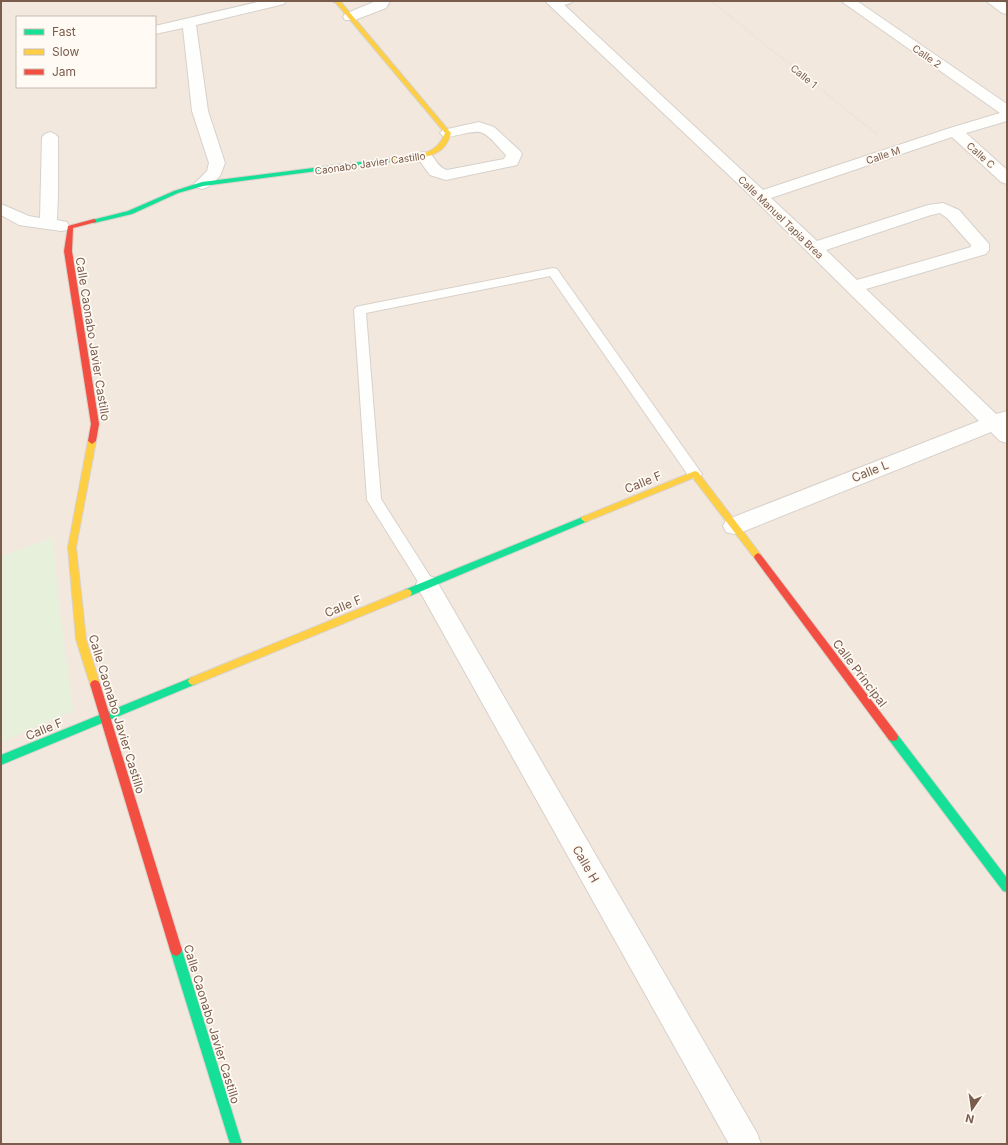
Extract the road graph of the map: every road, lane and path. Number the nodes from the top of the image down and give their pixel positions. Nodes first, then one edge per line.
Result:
1 (279, 1) edge
2 (334, 1) edge
3 (383, 1) edge
4 (711, 1) edge
5 (848, 1) edge
6 (993, 1) edge
7 (558, 2) edge
8 (1007, 10) edge
9 (350, 17) junction
10 (189, 23) junction
11 (156, 30) edge
12 (1007, 111) edge
13 (1007, 116) edge
14 (955, 131) junction
15 (448, 133) junction
16 (50, 137) dead end
17 (897, 150) junction
18 (424, 156) junction
19 (1007, 179) edge
20 (202, 184) junction
21 (760, 196) junction
22 (1, 209) edge
23 (48, 224) junction
24 (70, 227) junction
25 (814, 248) junction
26 (854, 287) junction
27 (1002, 426) edge
28 (695, 474) junction
29 (734, 526) junction
30 (427, 584) junction
31 (104, 717) junction
32 (1, 760) edge
33 (1007, 887) edge
34 (236, 1144) edge
35 (746, 1144) edge

1 - 10 street
2 - 9 street
3 - 9 street
4 - 17 path, Calle 1
5 - 12 street, Calle 2
6 - 8 street
7 - 21 street, Calle Manuel Tapia Brea
9 - 15 street
10 - 11 street
10 - 20 street
13 - 14 street, Calle M
14 - 17 street, Calle M
14 - 19 street, Calle C
15 - 18 street, Caonabo Javier Castillo
15 - 18 street
16 - 23 street
17 - 21 street, Calle M
18 - 20 street, Caonabo Javier Castillo
20 - 24 street
21 - 25 street, Calle Manuel Tapia Brea
22 - 23 street
23 - 24 street
24 - 31 street, Calle Caonabo Javier Castillo
25 - 26 street, Calle Manuel Tapia Brea
25 - 26 street
26 - 27 street, Calle Manuel Tapia Brea
27 - 29 street, Calle L
28 - 29 street, Calle Principal
28 - 30 street, Calle F
28 - 30 lane
29 - 33 street, Calle Principal
30 - 31 street, Calle F
30 - 35 street, Calle H
31 - 32 street, Calle F
31 - 34 street, Calle Caonabo Javier Castillo

